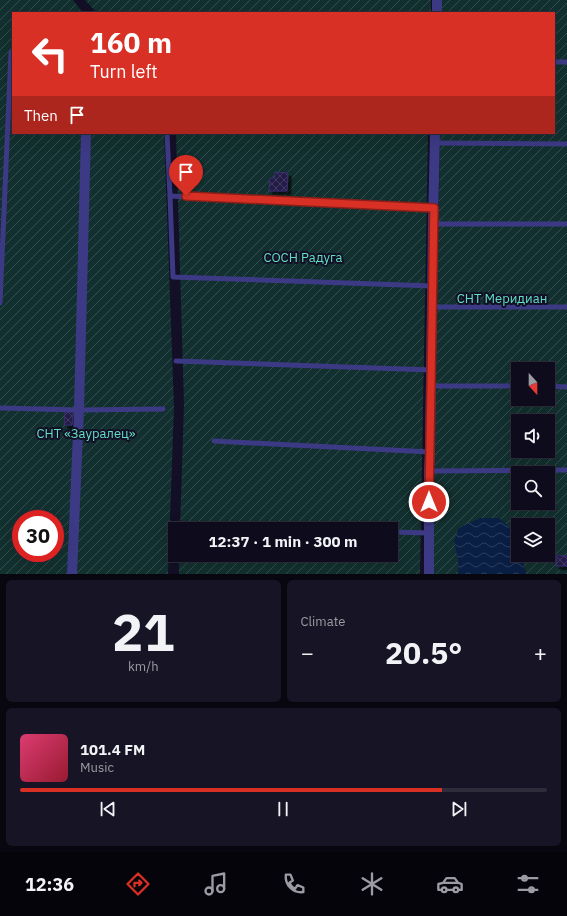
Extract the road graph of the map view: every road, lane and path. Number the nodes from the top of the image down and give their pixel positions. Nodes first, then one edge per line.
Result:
1 (437, 0) edge
2 (437, 12) edge
3 (10, 52) dead end
4 (555, 62) edge
5 (567, 62) edge
6 (86, 134) edge
7 (167, 134) edge
8 (435, 138) edge
9 (567, 144) edge
10 (170, 196) junction
11 (434, 208) junction
12 (433, 224) junction
13 (567, 224) edge
14 (433, 286) junction
15 (0, 303) edge
16 (567, 307) edge
17 (432, 308) junction
18 (176, 361) dead end
19 (432, 370) junction
20 (431, 386) junction
21 (511, 386) edge
22 (555, 386) edge
23 (567, 387) edge
24 (0, 408) edge
25 (163, 409) dead end
26 (78, 410) junction
27 (214, 441) dead end
28 (430, 452) junction
29 (567, 470) edge
30 (429, 471) junction
31 (398, 532) edge
32 (429, 533) junction
33 (72, 574) edge
34 (429, 574) edge

1 - 2 street
3 - 15 lane
4 - 5 lane
6 - 26 street
7 - 10 lane
8 - 9 lane
8 - 11 street
10 - 11 lane
10 - 14 lane
11 - 12 street
12 - 13 lane
12 - 14 street
14 - 17 street
16 - 17 lane
17 - 19 street
18 - 19 lane
19 - 20 street
20 - 21 lane
20 - 28 street
22 - 23 lane
24 - 26 lane
25 - 26 lane
26 - 33 street
27 - 28 lane
28 - 30 street
29 - 30 lane
30 - 32 street
31 - 32 lane
32 - 34 street

